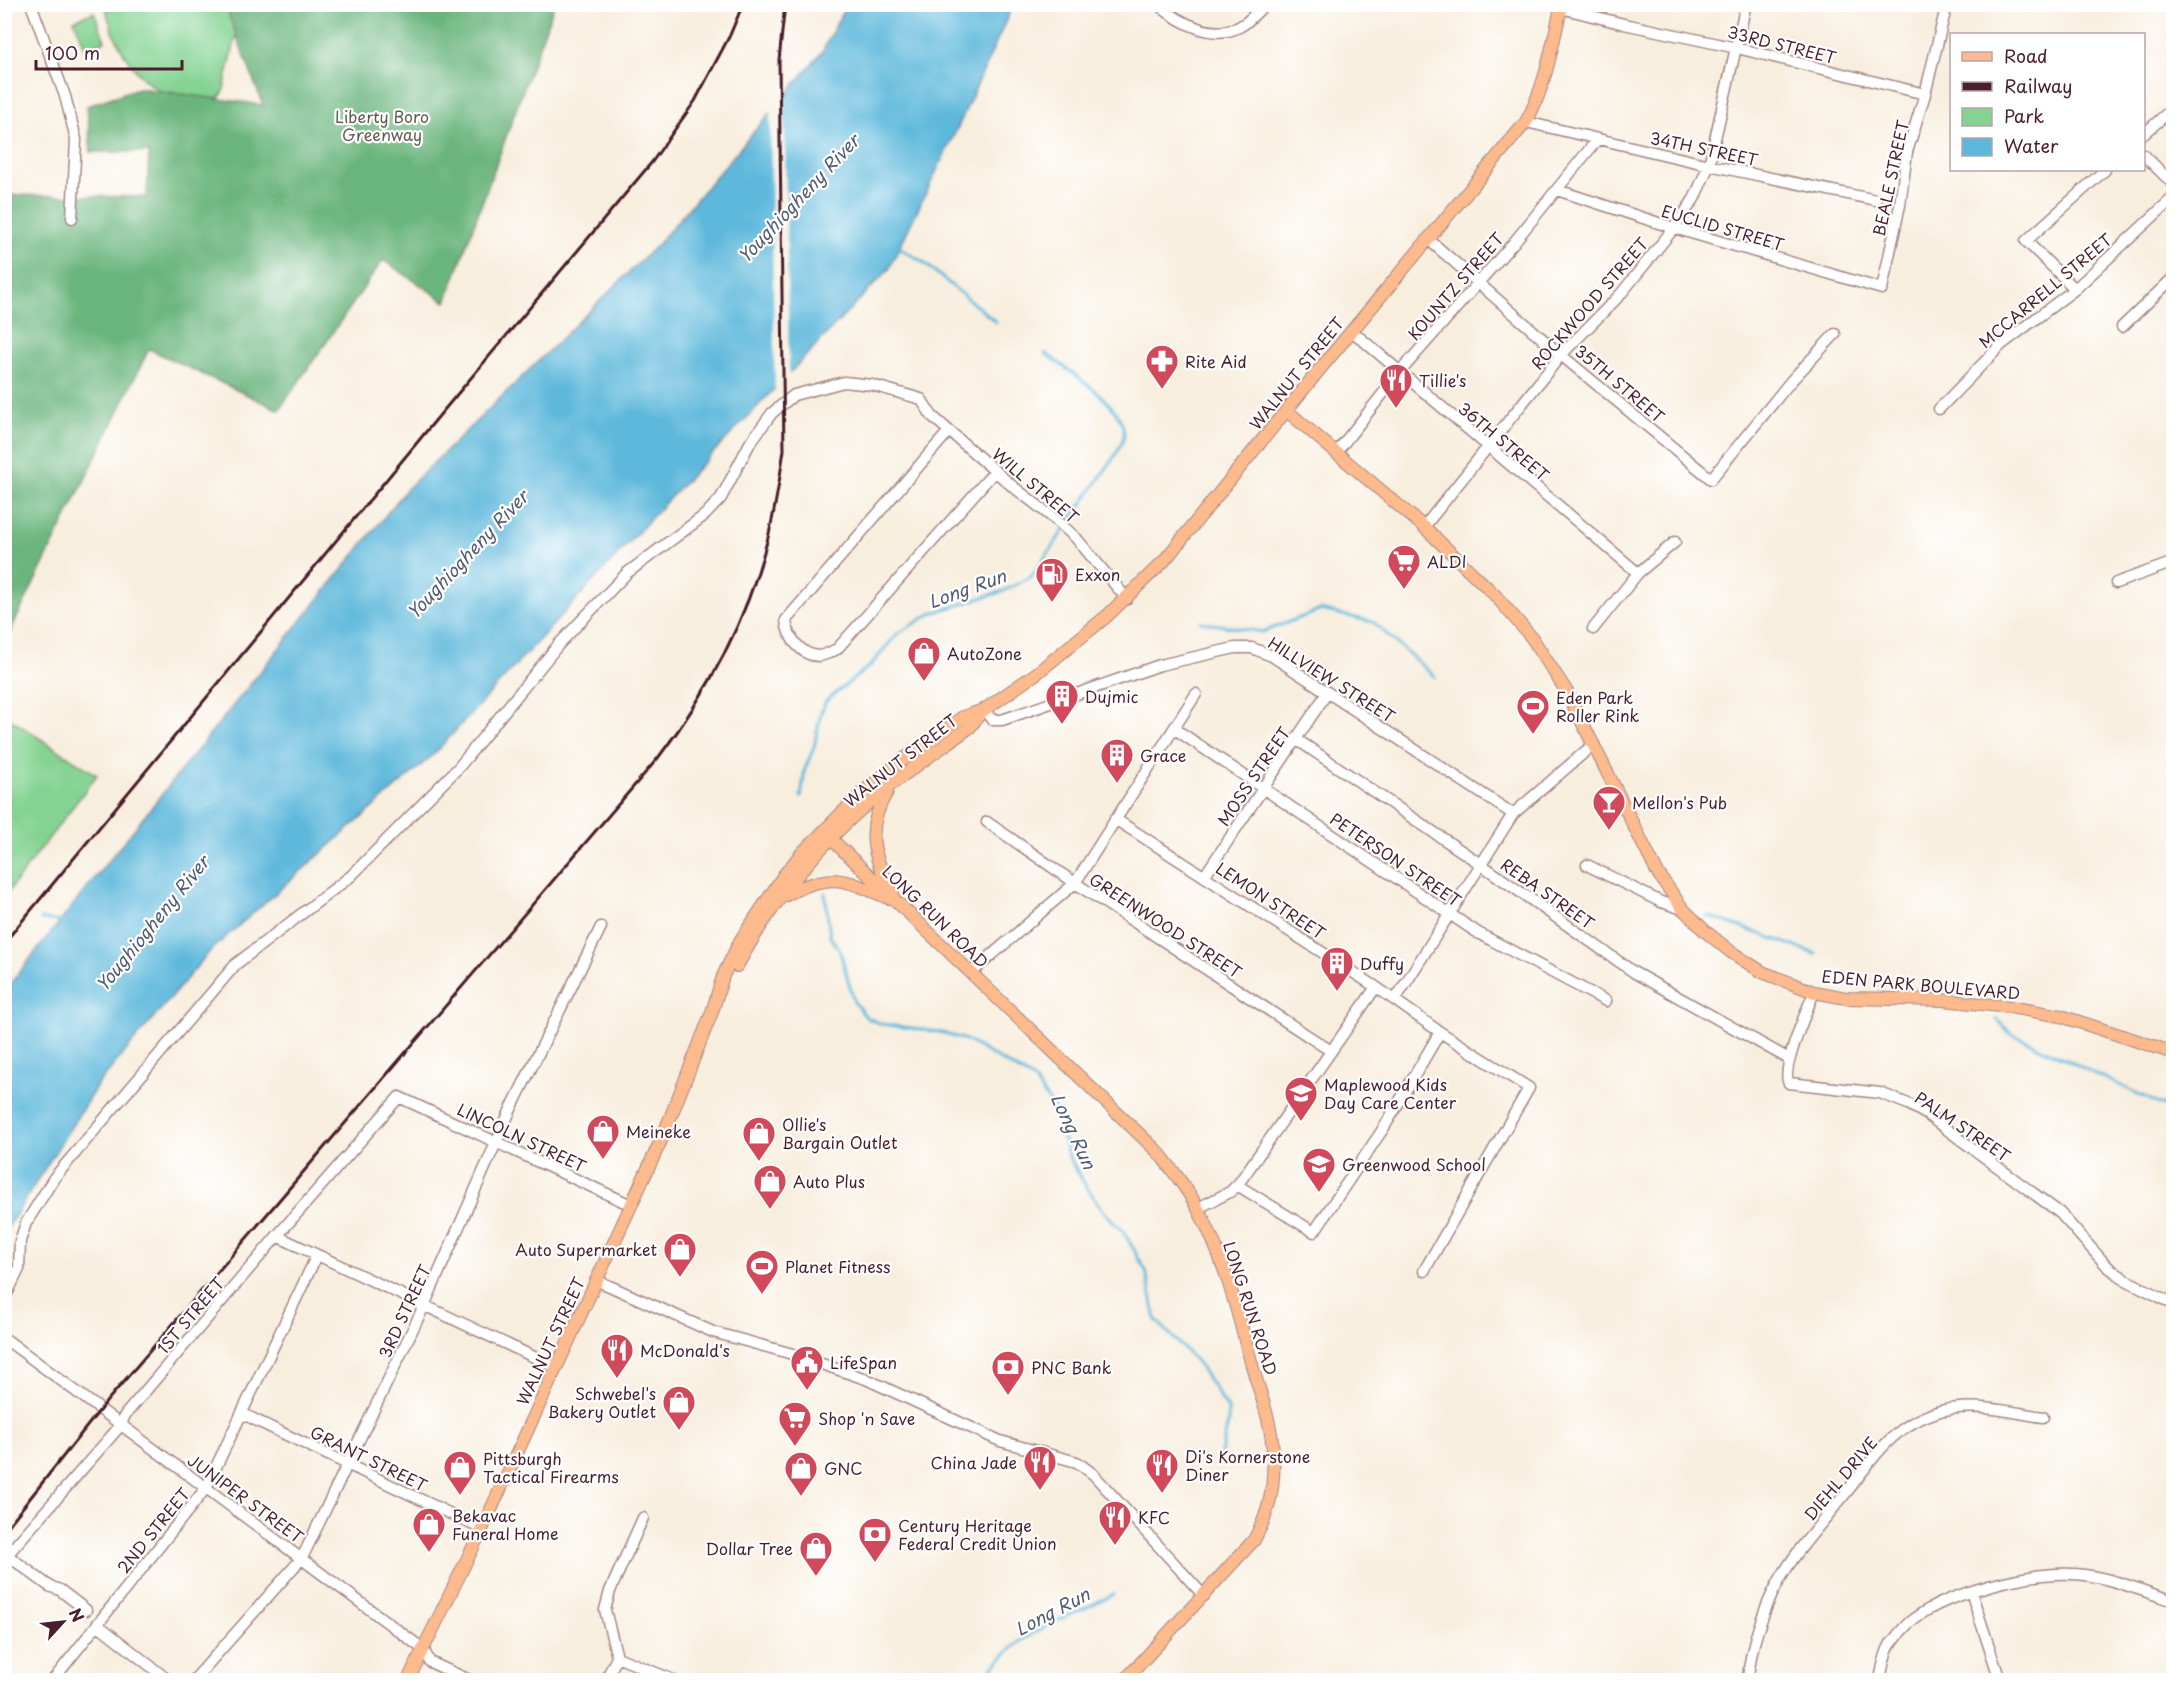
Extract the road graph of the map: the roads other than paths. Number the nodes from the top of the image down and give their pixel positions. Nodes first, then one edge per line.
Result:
1 (31, 4) edge
2 (1157, 4) edge
3 (1265, 4) edge
4 (1746, 4) edge
5 (1947, 4) edge
6 (1561, 6) edge
7 (1737, 48) junction
8 (1925, 94) junction
9 (2174, 107) edge
10 (1526, 122) junction
11 (2145, 133) edge
12 (1597, 140) junction
13 (2145, 156) edge
14 (1709, 165) junction
15 (2104, 171) edge
16 (2174, 185) edge
17 (1557, 190) junction
18 (1876, 200) dead end
19 (2172, 201) edge
20 (72, 218) dead end
21 (1674, 228) junction
22 (1428, 239) junction
23 (2174, 277) edge
24 (1478, 281) junction
25 (1882, 289) joint
26 (2075, 289) junction
27 (2122, 327) dead end
28 (1352, 331) junction
29 (1835, 334) dead end
30 (1562, 355) junction
31 (1400, 372) junction
32 (1939, 409) dead end
33 (1287, 411) junction
34 (949, 431) junction
35 (1488, 448) junction
36 (1336, 453) junction
37 (995, 471) junction
38 (1424, 527) junction
39 (1675, 542) dead end
40 (2174, 562) edge
41 (1638, 573) junction
42 (2115, 583) dead end
43 (1127, 599) junction
44 (1593, 629) dead end
45 (1327, 693) junction
46 (1196, 694) dead end
47 (984, 710) junction
48 (1175, 729) junction
49 (1296, 739) junction
50 (1594, 744) junction
51 (892, 784) junction
52 (1264, 787) junction
53 (1513, 813) junction
54 (1116, 819) junction
55 (987, 822) dead end
56 (827, 835) junction
57 (1482, 865) junction
58 (1587, 865) dead end
59 (1205, 875) junction
60 (1075, 883) junction
61 (780, 898) junction
62 (898, 903) junction
63 (1683, 909) junction
64 (1450, 913) junction
65 (601, 927) dead end
66 (971, 973) junction
67 (1376, 987) junction
68 (1814, 992) junction
69 (1395, 1000) junction
70 (1606, 1001) dead end
71 (712, 1012) junction
72 (1440, 1032) junction
73 (1331, 1051) junction
74 (2174, 1053) edge
75 (1789, 1059) junction
76 (399, 1097) joint
77 (497, 1142) junction
78 (1237, 1185) junction
79 (632, 1205) junction
80 (1198, 1208) junction
81 (277, 1236) junction
82 (317, 1255) junction
83 (1424, 1271) dead end
84 (596, 1280) junction
85 (4, 1300) edge
86 (2174, 1304) edge
87 (424, 1306) junction
88 (4, 1338) edge
89 (555, 1367) junction
90 (243, 1414) junction
91 (2043, 1417) dead end
92 (121, 1425) junction
93 (346, 1464) junction
94 (207, 1488) junction
95 (643, 1518) dead end
96 (482, 1529) junction
97 (302, 1558) junction
98 (1971, 1592) junction
99 (1204, 1596) junction
100 (2174, 1601) edge
101 (86, 1610) dead end
102 (97, 1624) junction
103 (423, 1649) junction
104 (617, 1657) junction
105 (53, 1680) edge
106 (168, 1680) edge
107 (194, 1680) edge
108 (408, 1680) edge
109 (469, 1680) edge
110 (606, 1680) edge
111 (673, 1680) edge
112 (1125, 1680) edge
113 (1748, 1680) edge
114 (1880, 1680) edge
115 (2000, 1680) edge

1 - 20 street
2 - 3 street
4 - 7 street, ROCKWOOD STREET
5 - 8 street, BEALE STREET
6 - 7 street, 33RD STREET
6 - 10 main road, WALNUT STREET
7 - 8 street, 33RD STREET
7 - 14 street, ROCKWOOD STREET
8 - 25 street, BEALE STREET
9 - 11 street
10 - 12 street, 34TH STREET
10 - 22 main road, WALNUT STREET
12 - 14 street, 34TH STREET
12 - 17 street, KOUNTZ STREET
13 - 16 street
14 - 18 street, 34TH STREET
14 - 21 street, ROCKWOOD STREET
15 - 26 street
17 - 21 street, EUCLID STREET
17 - 24 street, KOUNTZ STREET
19 - 26 street, MCCARRELL STREET
21 - 25 street, EUCLID STREET
21 - 30 street, ROCKWOOD STREET
22 - 24 street, 35TH STREET
22 - 28 main road, WALNUT STREET
23 - 27 street
24 - 30 street, 35TH STREET
24 - 31 street, KOUNTZ STREET
26 - 32 street, MCCARRELL STREET
28 - 31 street, 36TH STREET
28 - 33 main road, WALNUT STREET
29 - 30 street, 35TH STREET
30 - 35 street, ROCKWOOD STREET
31 - 35 street, 36TH STREET
31 - 36 street, KOUNTZ STREET
33 - 36 main road, EDEN PARK BOULEVARD
33 - 43 main road, WALNUT STREET
34 - 37 street, WILL STREET
34 - 37 street
34 - 85 street, WILL STREET
35 - 38 street, ROCKWOOD STREET
35 - 41 street, 36TH STREET
36 - 38 main road, EDEN PARK BOULEVARD
37 - 43 street, WILL STREET
38 - 50 main road, EDEN PARK BOULEVARD
39 - 41 street
40 - 42 street
41 - 44 street
43 - 47 main road, WALNUT STREET
45 - 47 street, HILLVIEW STREET
45 - 49 street, MOSS STREET
45 - 53 street, HILLVIEW STREET
46 - 48 street
47 - 51 main road, WALNUT STREET
47 - 56 main road, WALNUT STREET
48 - 52 street, PETERSON STREET
48 - 54 street
49 - 52 street, MOSS STREET
49 - 57 street, REBA STREET
50 - 53 street
50 - 63 main road, EDEN PARK BOULEVARD
51 - 56 main road, WALNUT STREET
51 - 62 main road
52 - 59 street, MOSS STREET
52 - 64 street, PETERSON STREET
53 - 57 street
54 - 59 street, LEMON STREET
54 - 60 street
55 - 60 street, GREENWOOD STREET
56 - 61 main road, WALNUT STREET
56 - 62 main road, LONG RUN ROAD
56 - 71 main road, WALNUT STREET
57 - 64 street
57 - 75 street, REBA STREET
58 - 63 street
59 - 67 street, LEMON STREET
60 - 66 street
60 - 73 street, GREENWOOD STREET
61 - 62 main road
61 - 71 main road, WALNUT STREET
62 - 66 main road, LONG RUN ROAD
63 - 68 main road, EDEN PARK BOULEVARD
64 - 69 street
64 - 70 street, PETERSON STREET
65 - 77 street, 3RD STREET
66 - 80 main road, LONG RUN ROAD
67 - 69 street, LEMON STREET
67 - 73 street
68 - 74 main road, EDEN PARK BOULEVARD
68 - 75 street, PALM STREET
69 - 72 street, LEMON STREET
71 - 79 main road, WALNUT STREET
72 - 78 street
72 - 83 street, LEMON STREET
73 - 78 street
75 - 86 street, PALM STREET
76 - 77 street, LINCOLN STREET
76 - 81 street, 1ST STREET
77 - 79 street, LINCOLN STREET
77 - 87 street, 3RD STREET
78 - 80 street
79 - 84 main road, WALNUT STREET
80 - 99 main road, LONG RUN ROAD
81 - 82 street
81 - 92 street, 1ST STREET
82 - 87 street
82 - 90 street, 2ND STREET
84 - 89 main road, WALNUT STREET
84 - 99 street
87 - 89 street
87 - 93 street, 3RD STREET
88 - 92 street, JUNIPER STREET
89 - 96 main road, WALNUT STREET
90 - 93 street, GRANT STREET
90 - 94 street, 2ND STREET
91 - 113 street, DIEHL DRIVE
92 - 94 street, JUNIPER STREET
92 - 101 street, 1ST STREET
93 - 96 street, GRANT STREET
93 - 97 street, 3RD STREET
94 - 97 street, JUNIPER STREET
94 - 102 street, 2ND STREET
95 - 104 street
96 - 103 main road, WALNUT STREET
97 - 103 street, JUNIPER STREET
97 - 107 street, 3RD STREET
98 - 100 street
98 - 114 street
98 - 115 street
99 - 112 main road, LONG RUN ROAD
102 - 105 street, 2ND STREET
102 - 106 street
103 - 108 main road, WALNUT STREET
103 - 109 street, JUNIPER STREET
104 - 110 street
104 - 111 street

